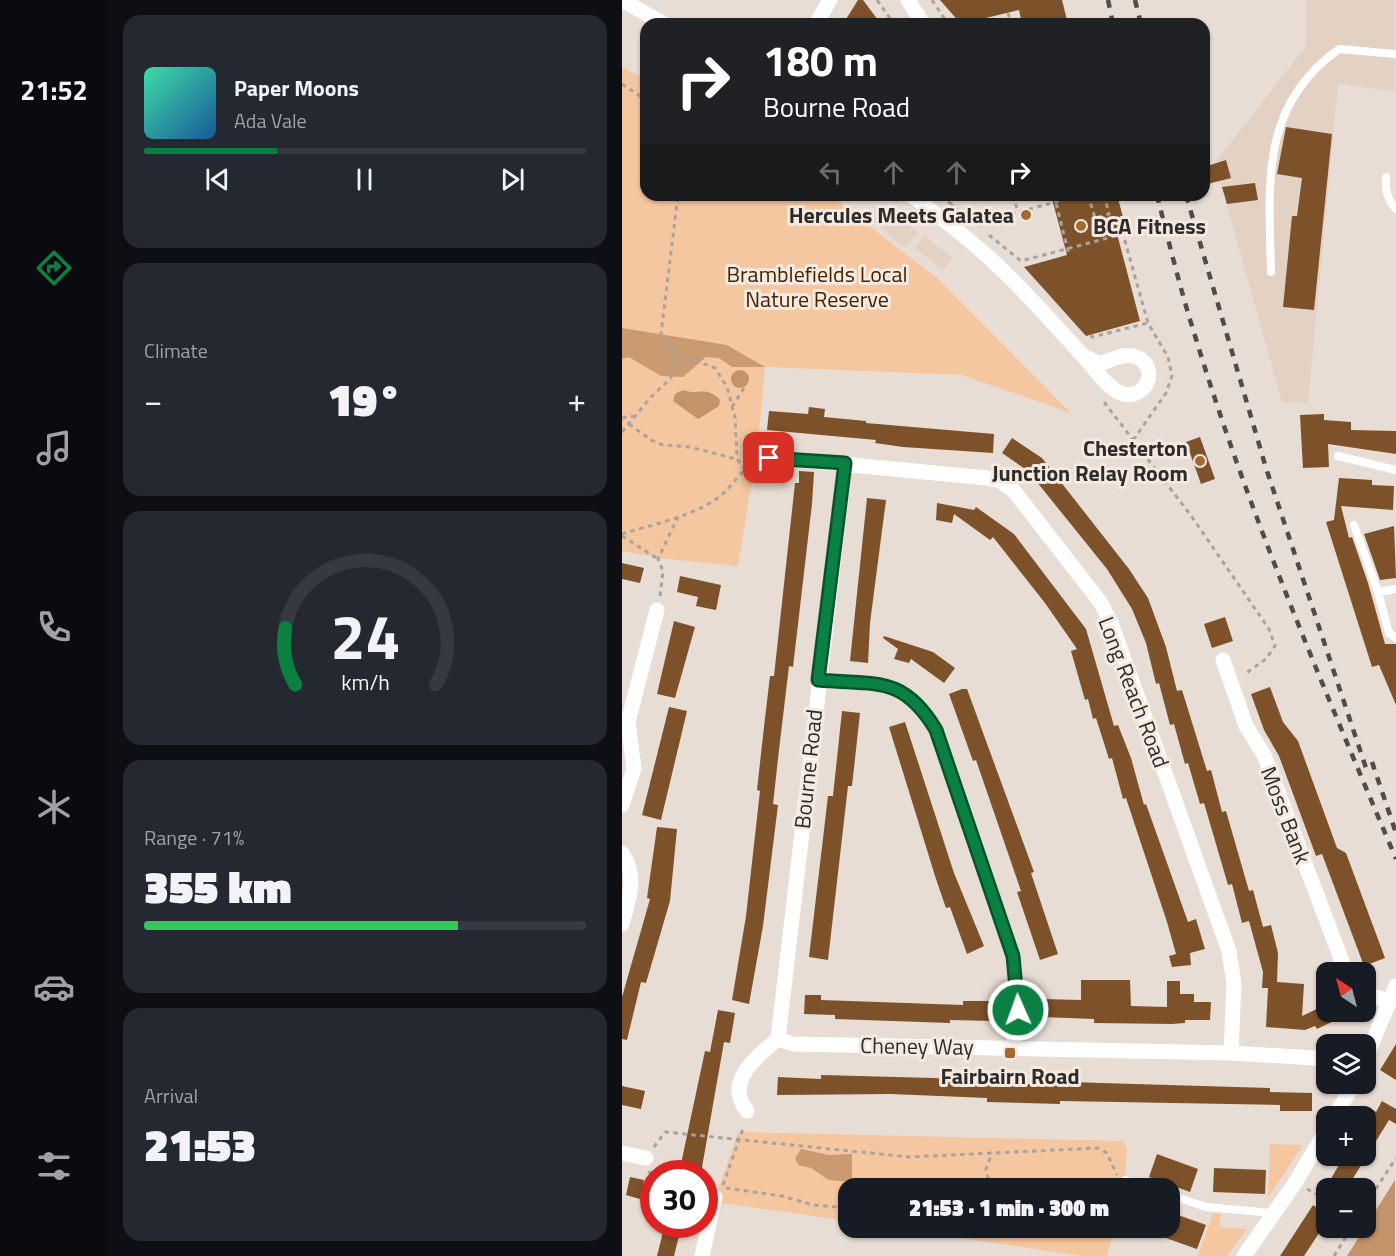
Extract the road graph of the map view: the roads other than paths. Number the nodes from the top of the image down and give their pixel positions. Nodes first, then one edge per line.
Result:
1 (622, 0) edge
2 (908, 0) edge
3 (826, 2) edge
4 (654, 18) edge
5 (819, 18) edge
6 (919, 18) edge
7 (1396, 54) edge
8 (1386, 177) dead end
9 (908, 201) edge
10 (1396, 209) edge
11 (1272, 272) dead end
12 (1082, 355) junction
13 (1117, 358) junction
14 (1114, 389) junction
15 (1338, 456) dead end
16 (769, 458) road end
17 (845, 463) junction
18 (1396, 470) edge
19 (1354, 525) dead end
20 (1396, 589) edge
21 (1378, 592) junction
22 (657, 610) road end
23 (1396, 638) edge
24 (1223, 660) dead end
25 (818, 680) junction
26 (622, 805) edge
27 (622, 853) edge
28 (622, 924) edge
29 (1342, 962) edge
30 (1396, 986) edge
31 (1376, 997) edge
32 (1390, 1002) junction
33 (1376, 1034) edge
34 (778, 1039) junction
35 (1013, 1047) junction
36 (1231, 1053) junction
37 (1316, 1058) edge
38 (747, 1111) road end
39 (1316, 1148) edge
40 (622, 1153) edge
41 (646, 1158) dead end
42 (1180, 1198) edge
43 (1273, 1213) junction
44 (706, 1238) edge
45 (702, 1256) edge
46 (1244, 1256) edge

1 - 4 street
2 - 6 street
3 - 5 street
7 - 11 lane
8 - 10 lane
9 - 12 street
12 - 13 street
12 - 14 street
13 - 14 street
13 - 14 street
15 - 18 lane
16 - 17 street, Long Reach Road
17 - 25 street, Bourne Road
17 - 36 street, Long Reach Road
19 - 21 lane
20 - 21 lane
21 - 23 lane
22 - 26 street
24 - 29 street, Moss Bank
25 - 34 street, Bourne Road
25 - 35 street
27 - 28 street
30 - 32 street
31 - 32 street
32 - 33 street
34 - 35 street, Cheney Way
34 - 38 street
35 - 36 street, Cheney Way
36 - 37 street, Cheney Way
39 - 43 street
40 - 41 street
42 - 43 lane
43 - 46 street
44 - 45 street

